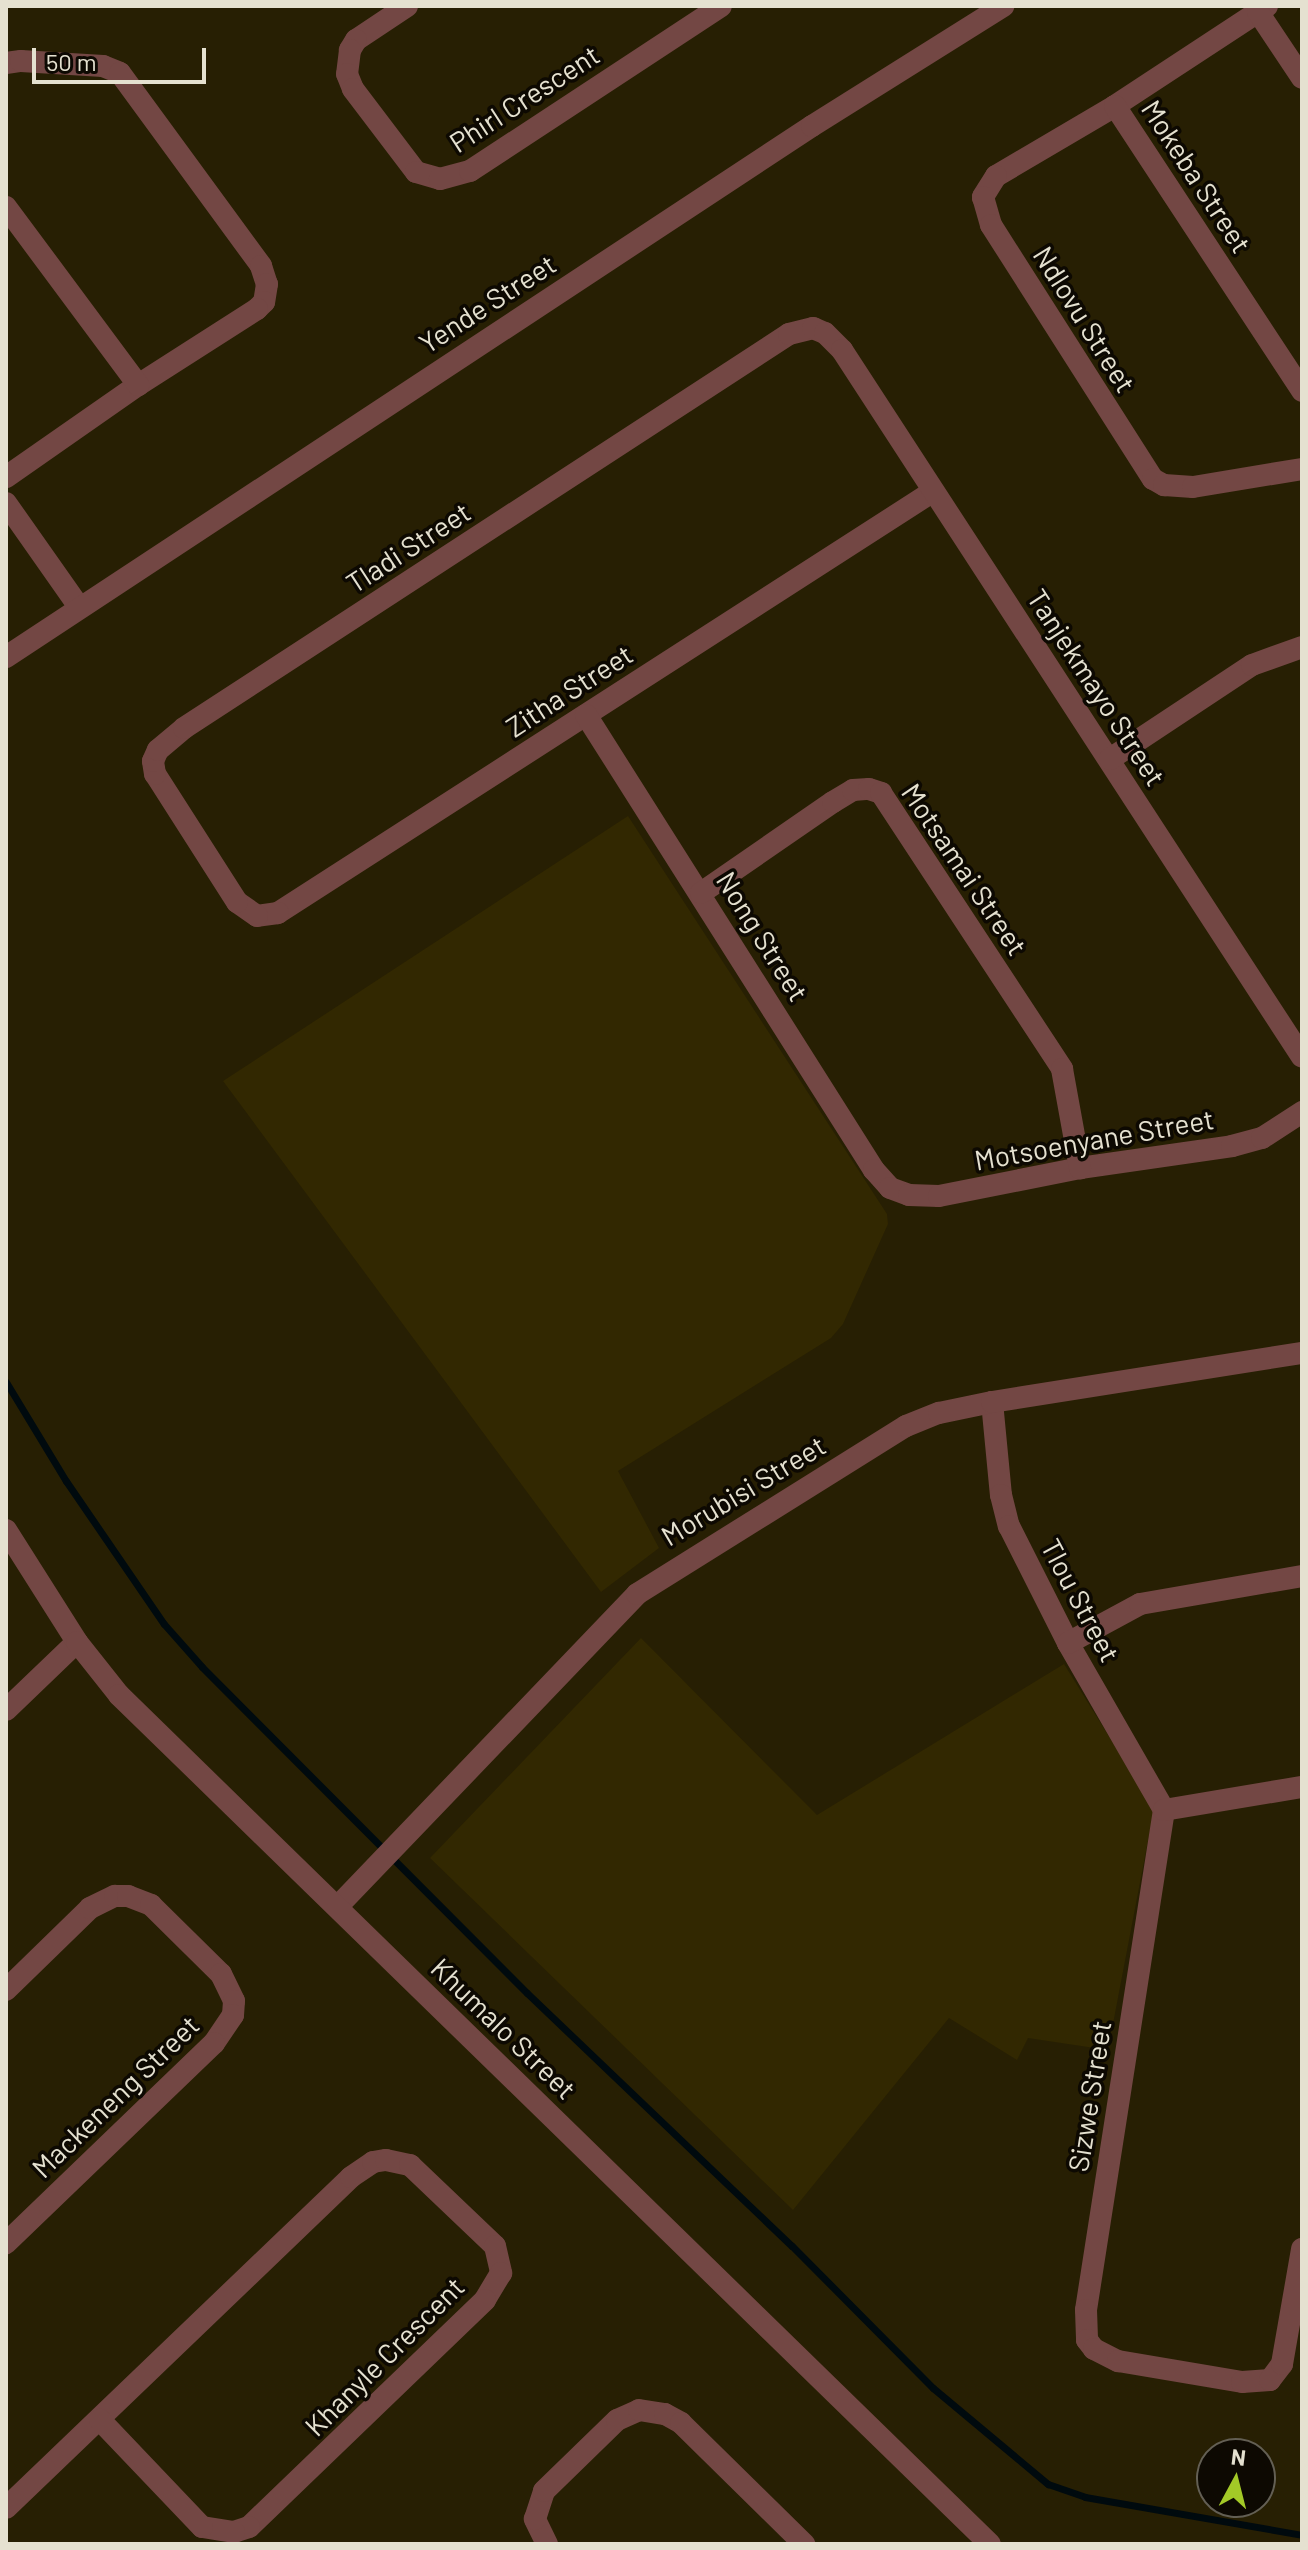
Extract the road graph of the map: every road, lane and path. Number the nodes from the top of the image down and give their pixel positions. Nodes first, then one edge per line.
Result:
1 (407, 6) edge
2 (721, 6) edge
3 (1003, 6) edge
4 (1263, 9) edge
5 (6, 63) edge
6 (1302, 78) edge
7 (1115, 106) junction
8 (6, 207) edge
9 (842, 350) joint
10 (138, 385) junction
11 (1302, 391) edge
12 (1302, 469) edge
13 (6, 477) edge
14 (932, 492) junction
15 (6, 503) edge
16 (79, 607) junction
17 (1302, 647) edge
18 (6, 657) edge
19 (586, 715) junction
20 (1110, 759) junction
21 (701, 893) junction
22 (237, 902) joint
23 (1302, 1057) edge
24 (1302, 1112) edge
25 (1080, 1168) junction
26 (890, 1188) joint
27 (1302, 1353) edge
28 (992, 1402) junction
29 (6, 1530) edge
30 (1302, 1576) edge
31 (77, 1642) junction
32 (1068, 1643) junction
33 (6, 1710) edge
34 (1302, 1787) edge
35 (1164, 1810) junction
36 (339, 1905) junction
37 (6, 1990) edge
38 (6, 2243) edge
39 (1302, 2249) edge
40 (100, 2420) junction
41 (6, 2508) edge
42 (547, 2544) edge
43 (804, 2544) edge
44 (990, 2544) edge

1 - 2 street, PhirI Crescent
3 - 16 street, Yende Street
4 - 6 street
4 - 7 street, Mokeba Street
5 - 10 street
7 - 11 street, Mokeba Street
7 - 12 street, Ndlovu Street
8 - 10 street
9 - 14 street, Tanjekmayo Street
9 - 22 street, Tladi Street
10 - 13 street
14 - 19 street, Zitha Street
14 - 20 street, Tanjekmayo Street
15 - 16 street
16 - 18 street, Yende Street
17 - 20 street
19 - 21 street, Nong Street
19 - 22 street, Zitha Street
20 - 23 street, Tanjekmayo Street
21 - 25 street, Motsamai Street
21 - 26 street, Nong Street
24 - 25 street, Motsoenyane Street
25 - 26 street, Motsoenyane Street
27 - 28 street, Morubisi Street
28 - 32 street, Tlou Street
28 - 36 street, Morubisi Street
29 - 31 street, Khumalo Street
30 - 32 street
31 - 33 street
31 - 36 street, Khumalo Street
32 - 35 street, Tlou Street
34 - 35 street
35 - 39 street, Sizwe Street
36 - 44 street, Khumalo Street
37 - 38 street, Mackeneng Street
40 - 40 street, Khanyle Crescent
40 - 41 street, Khanyle Crescent
42 - 43 street

